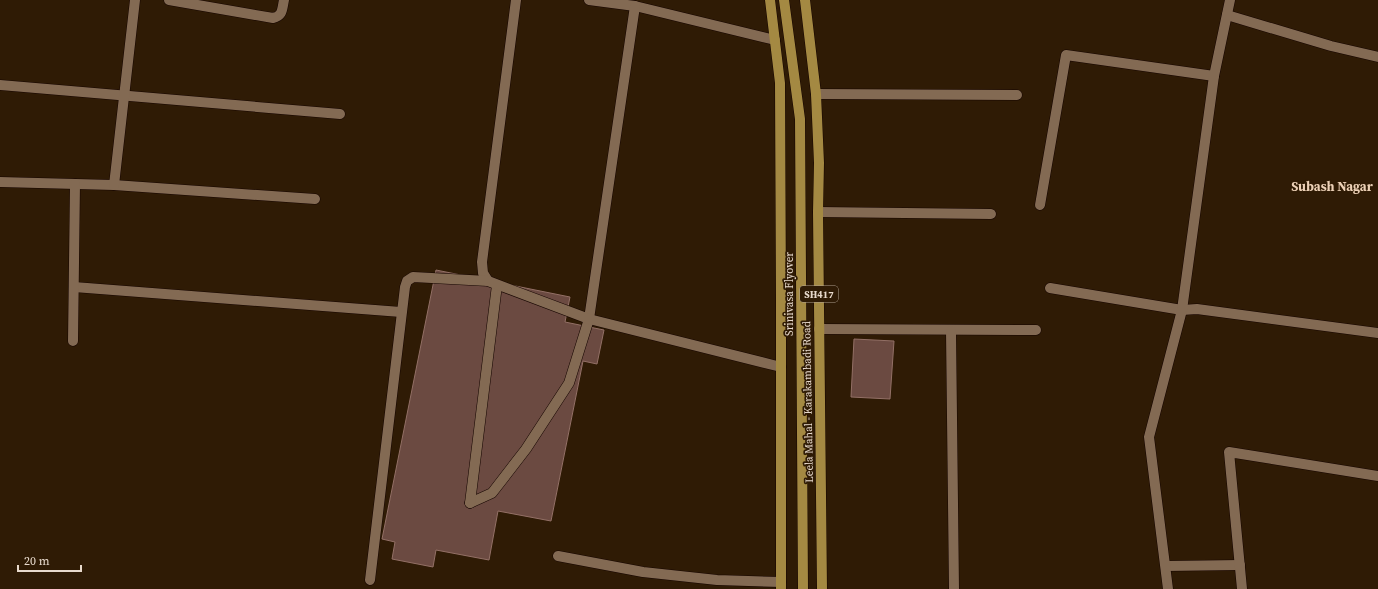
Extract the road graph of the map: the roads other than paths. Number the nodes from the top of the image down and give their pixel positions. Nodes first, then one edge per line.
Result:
1 (136, 0) edge
2 (168, 0) edge
3 (284, 0) edge
4 (516, 0) edge
5 (589, 0) edge
6 (770, 0) edge
7 (784, 0) edge
8 (805, 0) edge
9 (1230, 0) edge
10 (635, 6) junction
11 (1227, 14) junction
12 (775, 40) junction
13 (1378, 56) edge
14 (1214, 76) junction
15 (0, 85) edge
16 (816, 94) junction
17 (1017, 95) dead end
18 (124, 96) junction
19 (340, 114) dead end
20 (0, 182) edge
21 (75, 184) junction
22 (114, 185) junction
23 (315, 199) dead end
24 (1040, 205) dead end
25 (818, 212) junction
26 (991, 214) dead end
27 (493, 283) junction
28 (74, 287) junction
29 (1050, 288) dead end
30 (1182, 310) junction
31 (401, 312) junction
32 (589, 319) junction
33 (819, 329) junction
34 (1036, 330) dead end
35 (951, 331) junction
36 (1378, 333) edge
37 (73, 341) dead end
38 (781, 367) junction
39 (1378, 476) edge
40 (558, 556) dead end
41 (1240, 565) junction
42 (1166, 566) junction
43 (370, 580) dead end
44 (781, 586) edge
45 (803, 589) edge
46 (822, 589) edge
47 (954, 589) edge
48 (1168, 589) edge
49 (1242, 589) edge

1 - 18 street
2 - 3 street
4 - 27 street
5 - 10 street
6 - 12 main road
7 - 45 main road, Srinivasa Flyover
8 - 16 main road, Leela Mahal - Karakambadi Road / SH417
9 - 11 street
10 - 12 street
10 - 32 street
11 - 13 street
11 - 14 street
12 - 38 main road
14 - 24 street
14 - 30 street
15 - 18 street
16 - 17 street
16 - 25 main road, Leela Mahal - Karakambadi Road / SH417
18 - 19 street
18 - 22 street
20 - 21 street
21 - 22 street
21 - 28 street
22 - 23 street
25 - 26 street
25 - 33 main road, Leela Mahal - Karakambadi Road / SH417
27 - 31 street
27 - 32 street
27 - 32 street
28 - 31 street
28 - 37 street
29 - 30 street
30 - 36 street
30 - 42 street
31 - 43 street
32 - 38 street
33 - 35 street
33 - 46 main road, Leela Mahal - Karakambadi Road / SH417
34 - 35 street
35 - 47 street
38 - 44 main road
39 - 41 street
40 - 44 street
41 - 42 street
41 - 49 street
42 - 48 street

